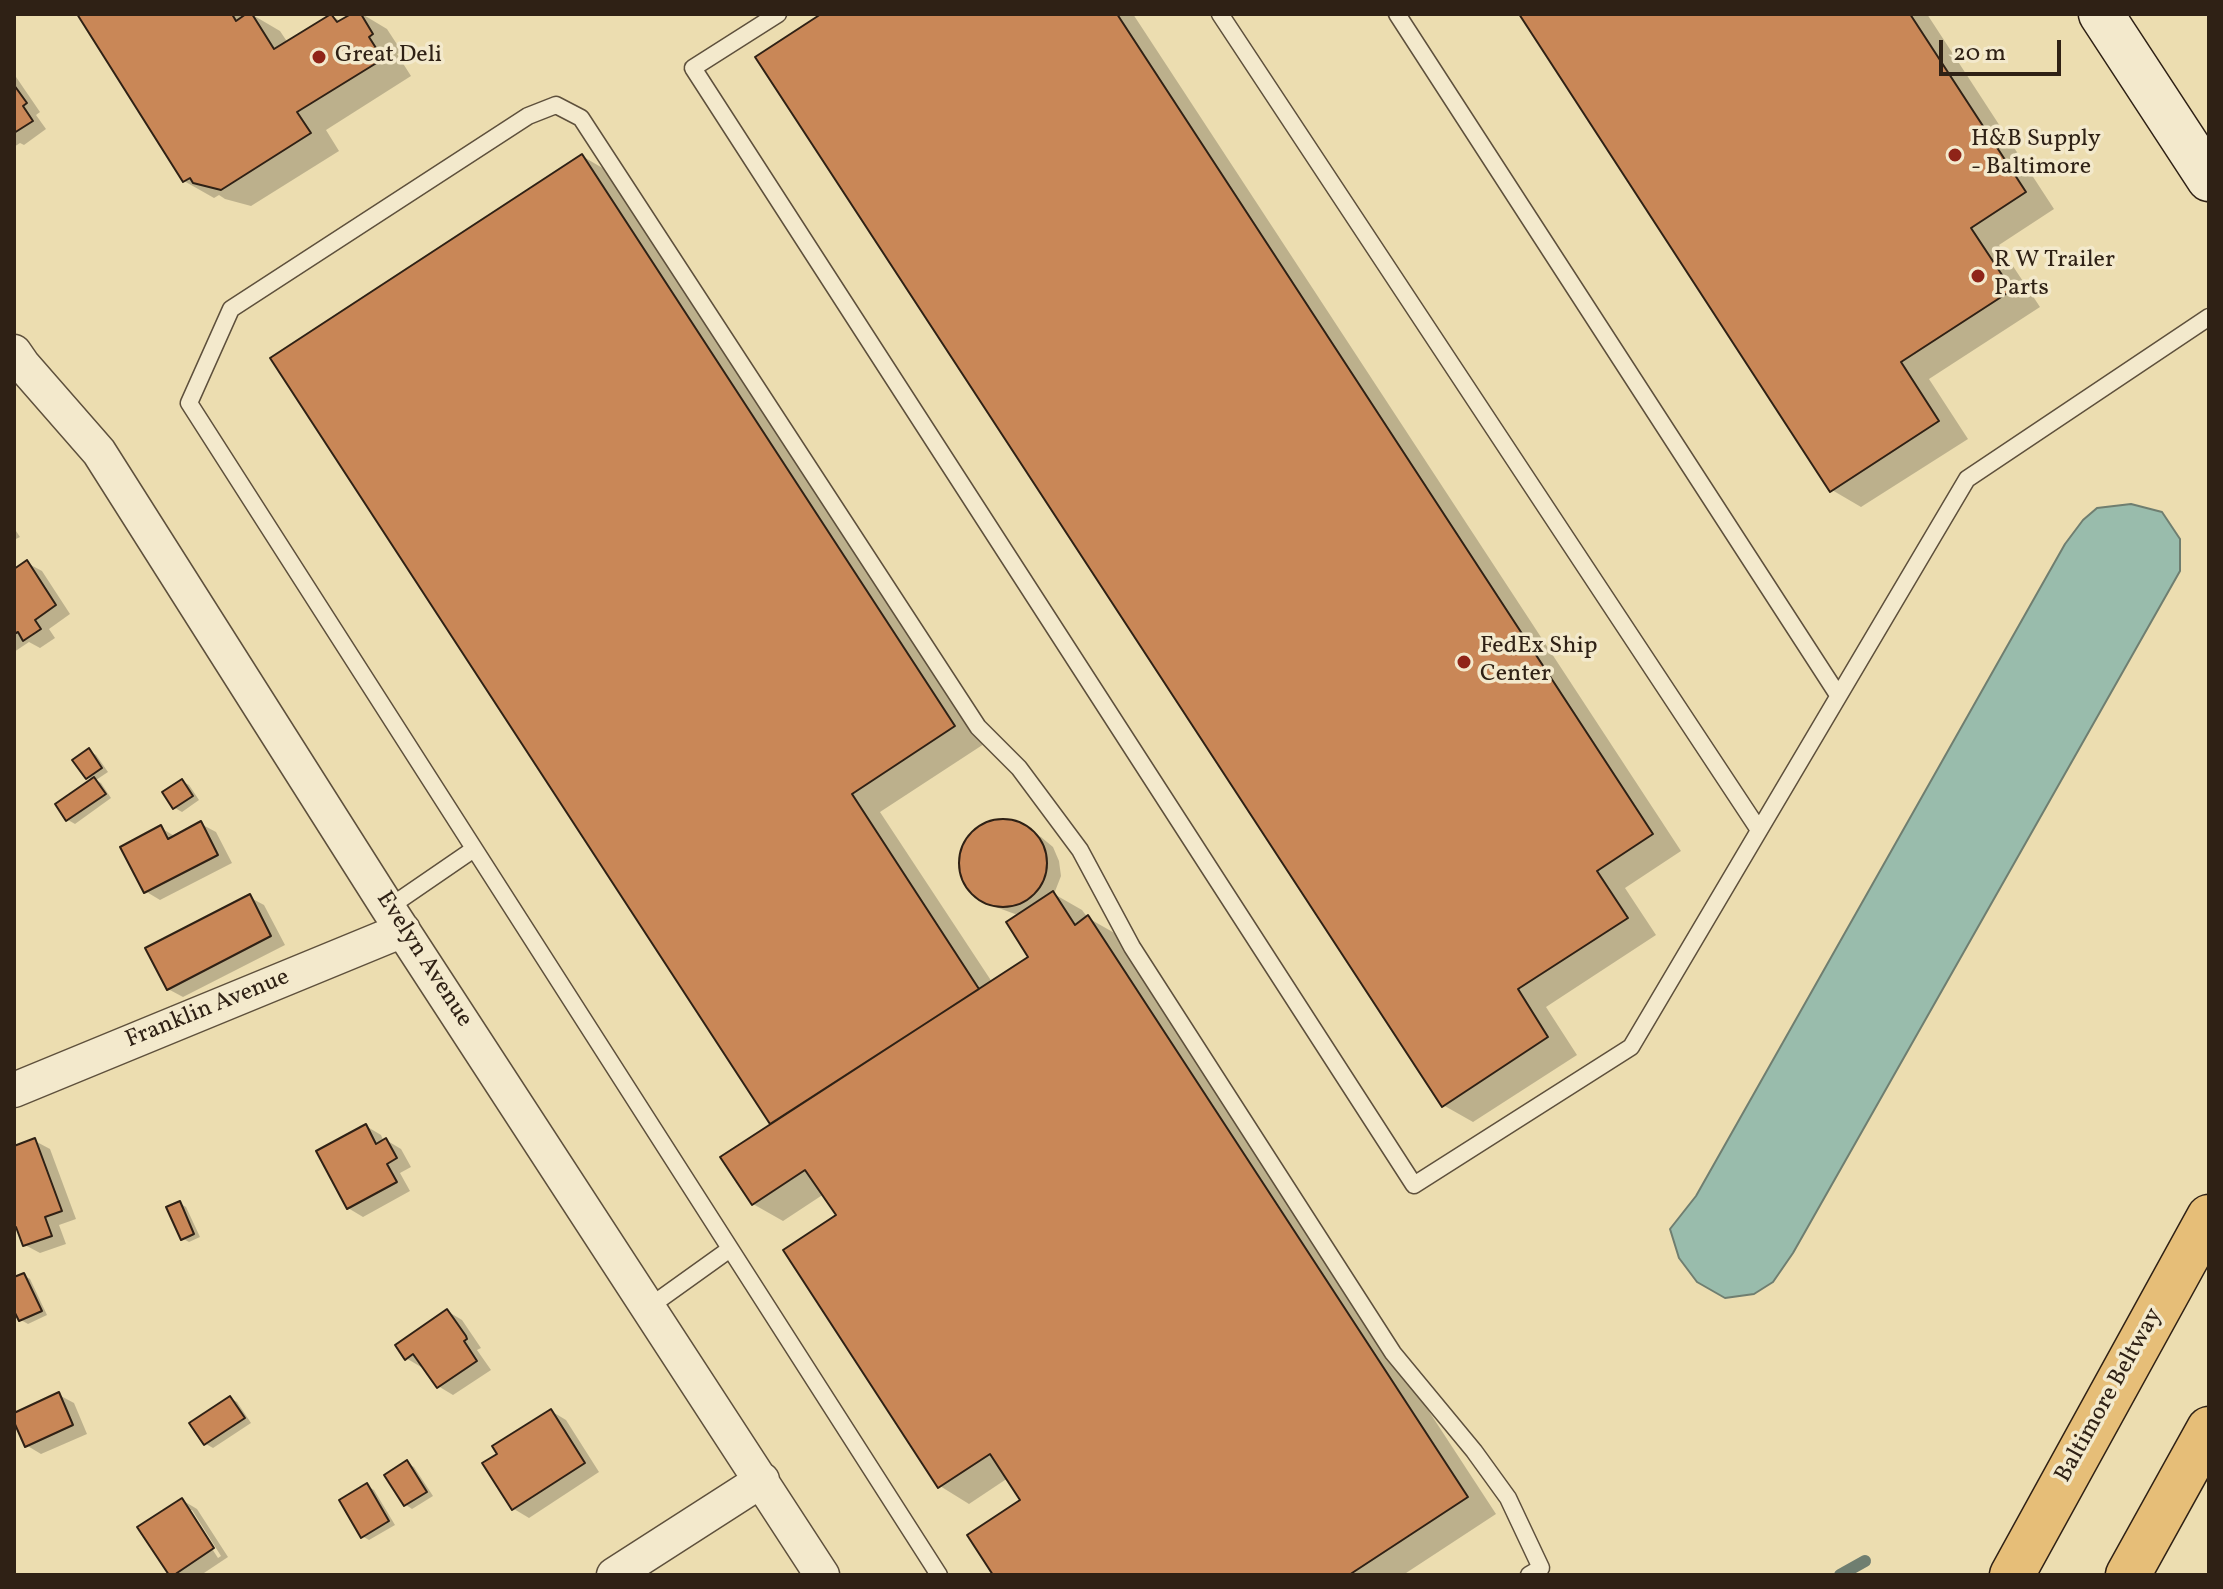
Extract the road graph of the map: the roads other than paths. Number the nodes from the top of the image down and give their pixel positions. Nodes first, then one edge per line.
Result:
1 (778, 14) edge
2 (1220, 14) edge
3 (1397, 14) edge
4 (2101, 14) edge
5 (2209, 179) edge
6 (2209, 317) edge
7 (14, 352) edge
8 (1838, 695) junction
9 (1759, 830) junction
10 (474, 849) junction
11 (396, 919) junction
12 (14, 1090) edge
13 (2209, 1217) edge
14 (730, 1249) junction
15 (649, 1307) junction
16 (2209, 1429) edge
17 (762, 1480) junction
18 (614, 1575) edge
19 (822, 1575) edge
20 (939, 1575) edge
21 (1529, 1575) edge
22 (2012, 1575) edge
23 (2128, 1575) edge

1 - 9 lane
2 - 9 lane
3 - 8 lane
4 - 5 main road
6 - 8 lane
7 - 11 street, Evelyn Avenue
8 - 9 lane
10 - 11 lane
10 - 14 lane
10 - 21 lane
11 - 12 street, Franklin Avenue
11 - 15 street, Evelyn Avenue
13 - 22 highway, Baltimore Beltway
14 - 15 lane
14 - 20 lane
15 - 17 street, Evelyn Avenue
16 - 23 highway
17 - 18 street
17 - 19 street, Evelyn Avenue

